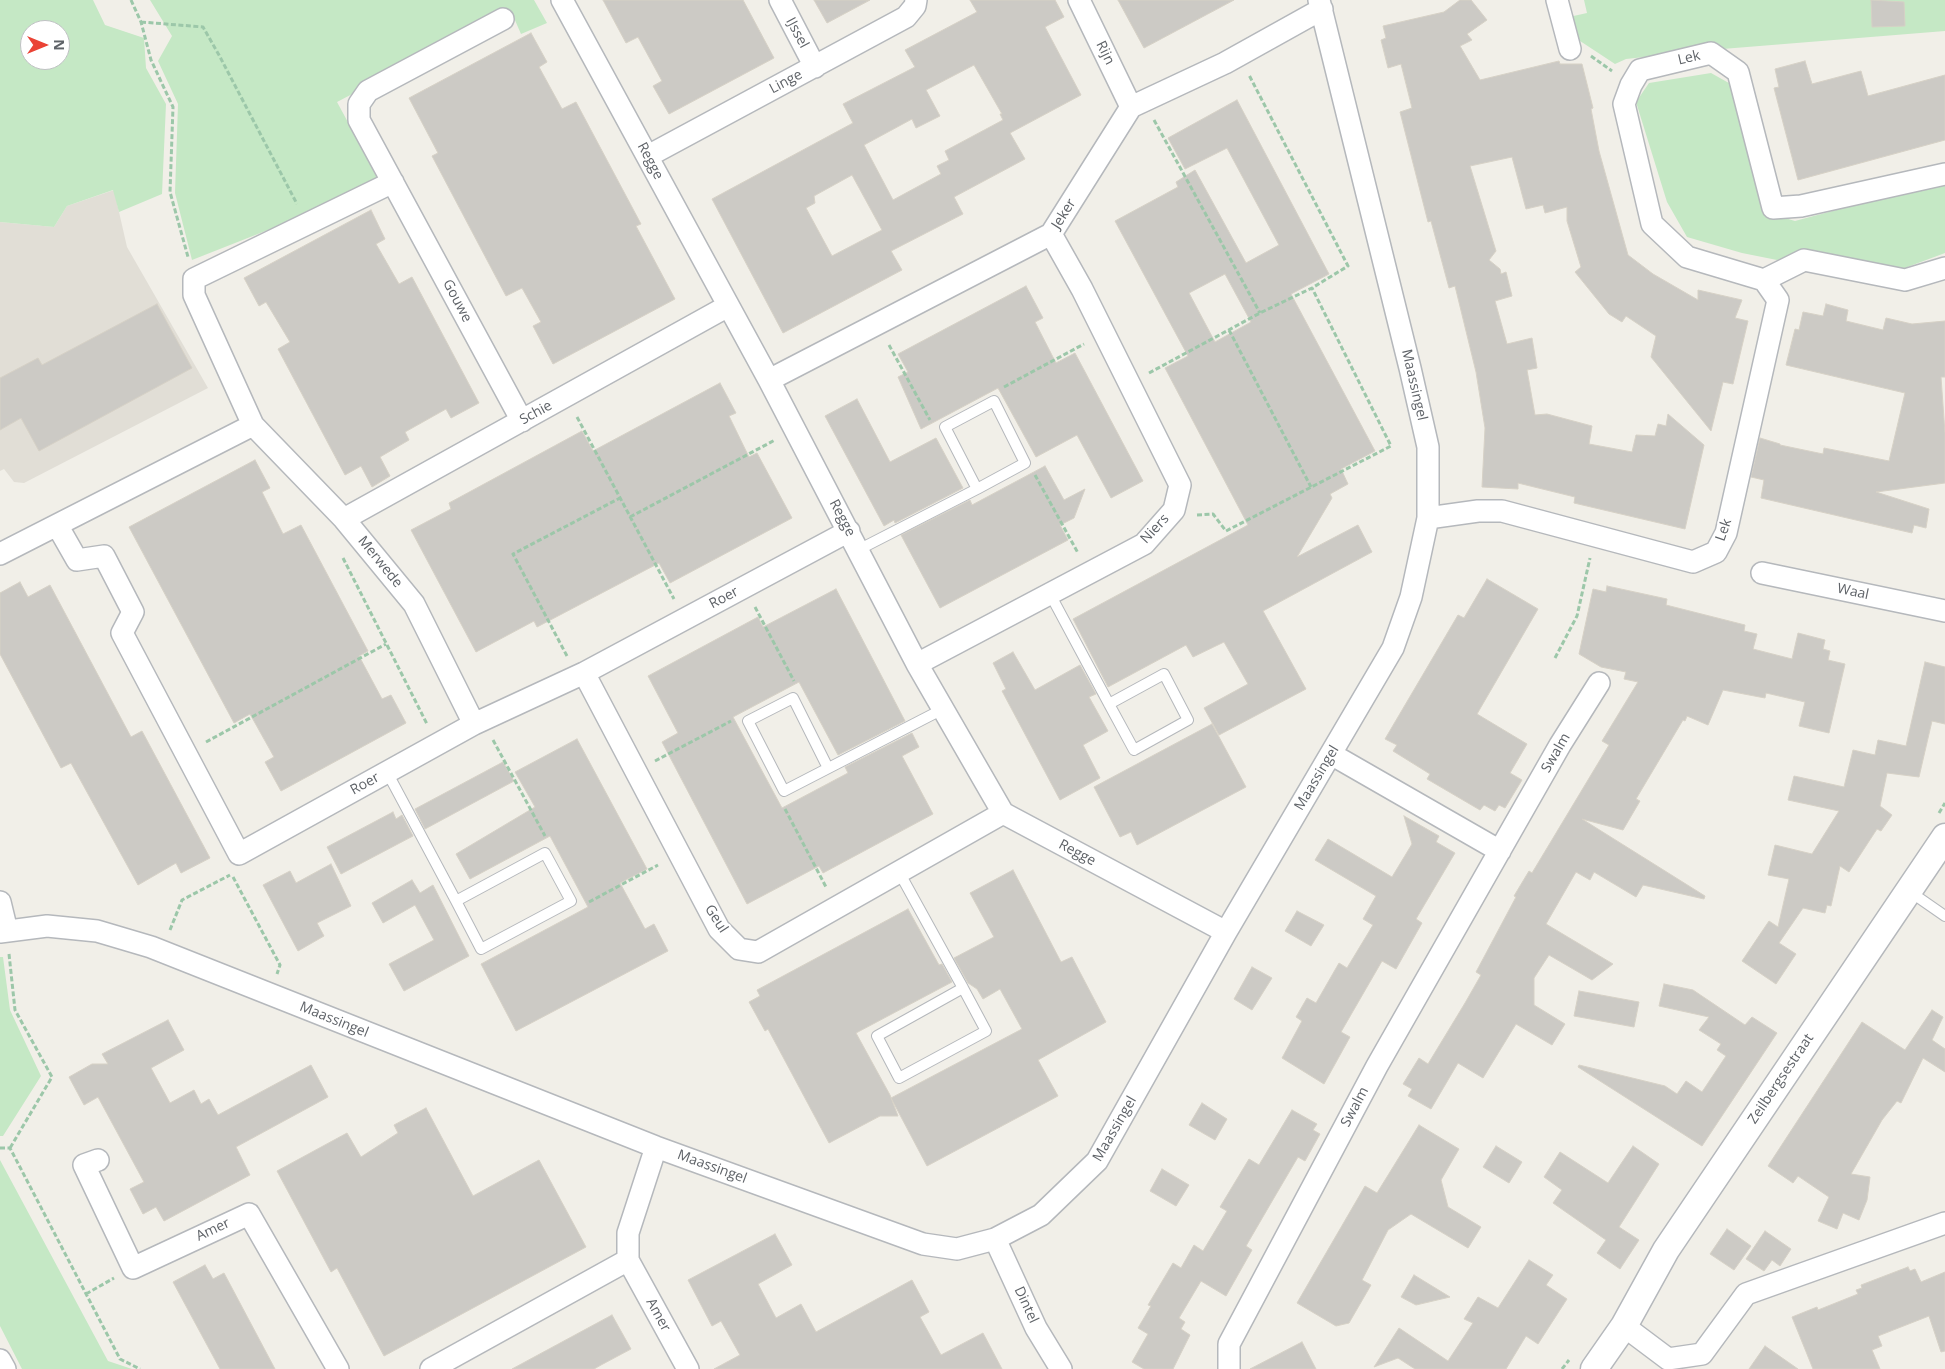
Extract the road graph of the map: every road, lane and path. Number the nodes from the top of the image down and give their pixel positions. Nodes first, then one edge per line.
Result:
1 (131, 0) edge
2 (562, 0) edge
3 (780, 0) edge
4 (916, 0) edge
5 (1078, 0) edge
6 (1557, 0) edge
7 (1321, 4) edge
8 (503, 19) dead end
9 (142, 22) junction
10 (1570, 49) joint
11 (1239, 55) junction
12 (815, 67) junction
13 (1631, 84) junction
14 (1138, 104) junction
15 (648, 156) junction
16 (1945, 174) edge
17 (393, 182) junction
18 (307, 223) junction
19 (1051, 234) junction
20 (1945, 268) edge
21 (194, 279) junction
22 (1764, 280) junction
23 (1312, 288) junction
24 (728, 306) junction
25 (1260, 313) junction
26 (877, 324) junction
27 (1229, 330) junction
28 (1104, 333) junction
29 (769, 380) junction
30 (1129, 383) junction
31 (566, 396) junction
32 (994, 402) junction
33 (522, 421) junction
34 (253, 425) junction
35 (945, 427) junction
36 (795, 429) junction
37 (1026, 464) junction
38 (1311, 487) junction
39 (977, 489) junction
40 (620, 498) junction
41 (630, 517) junction
42 (1166, 518) junction
43 (1428, 518) junction
44 (344, 519) junction
45 (58, 526) junction
46 (849, 531) junction
47 (1594, 536) junction
48 (858, 550) junction
49 (0, 554) edge
50 (342, 556) dead end
51 (1090, 573) junction
52 (1762, 573) dead end
53 (745, 587) junction
54 (1050, 594) junction
55 (1945, 612) edge
56 (684, 619) junction
57 (386, 644) junction
58 (1555, 658) dead end
59 (917, 664) junction
60 (580, 675) junction
61 (1598, 683) dead end
62 (793, 698) junction
63 (1109, 704) junction
64 (943, 709) junction
65 (748, 721) junction
66 (478, 722) junction
67 (438, 744) junction
68 (186, 753) junction
69 (1331, 754) junction
70 (828, 768) junction
71 (636, 771) junction
72 (387, 772) junction
73 (784, 791) junction
74 (1003, 813) junction
75 (1945, 836) edge
76 (1500, 851) junction
77 (545, 853) junction
78 (239, 854) junction
79 (679, 854) junction
80 (900, 872) junction
81 (232, 874) junction
82 (1909, 890) junction
83 (456, 901) junction
84 (571, 901) junction
85 (0, 902) edge
86 (837, 907) junction
87 (1945, 916) edge
88 (4, 932) edge
89 (1226, 932) junction
90 (162, 952) junction
91 (963, 988) junction
92 (270, 994) junction
93 (656, 1147) junction
94 (0, 1148) edge
95 (10, 1148) junction
96 (98, 1160) dead end
97 (1945, 1223) edge
98 (995, 1239) junction
99 (628, 1260) junction
100 (132, 1268) junction
101 (86, 1294) junction
102 (1624, 1326) junction
103 (0, 1360) edge
104 (5, 1369) edge
105 (140, 1369) edge
106 (338, 1369) edge
107 (431, 1369) edge
108 (688, 1369) edge
109 (1060, 1369) edge
110 (1229, 1369) edge
111 (1594, 1369) edge

1 - 9 path
2 - 15 street, Regge
3 - 12 street, IJssel
4 - 12 street, Linge
5 - 14 street, Rijn
6 - 10 street
7 - 11 street
7 - 43 street, Maassingel
8 - 17 street, Gouwe
9 - 18 path
9 - 21 path
10 - 13 path
11 - 14 street
11 - 23 path
12 - 15 street, Linge
13 - 16 street, Lek
13 - 22 street
14 - 19 street, Jeker
14 - 25 path
15 - 24 street, Regge
17 - 18 street
17 - 33 street, Gouwe
18 - 21 street
19 - 26 street, Jeker
19 - 28 street, Niers
20 - 22 street
21 - 34 street, Merwede
22 - 47 street, Lek
23 - 25 path
23 - 38 path
24 - 29 street, Regge
24 - 31 street, Schie
25 - 27 path
26 - 29 street, Jeker
26 - 35 path
27 - 30 path
27 - 38 path
28 - 30 street, Niers
28 - 32 path
29 - 36 street, Regge
30 - 42 street, Niers
31 - 33 street, Schie
31 - 40 path
32 - 35 lane
32 - 37 lane
33 - 44 street, Schie
34 - 44 street, Merwede
34 - 45 street
35 - 39 lane
36 - 41 path
36 - 46 street, Regge
37 - 39 lane
37 - 51 path
38 - 42 path
39 - 48 lane
40 - 41 path
40 - 60 path
41 - 56 path
42 - 51 street, Niers
43 - 47 street, Lek
43 - 69 street, Maassingel
44 - 66 street, Merwede
45 - 49 street
45 - 68 street
46 - 48 street, Regge
46 - 53 street, Roer
47 - 58 path
48 - 59 street, Regge
50 - 57 path
51 - 54 street, Niers
52 - 55 street, Waal
53 - 56 street, Roer
53 - 62 path
54 - 59 street, Niers
54 - 63 lane
56 - 60 street, Roer
57 - 67 path
57 - 68 path
59 - 64 street, Regge
60 - 66 street, Roer
60 - 71 street, Geul
61 - 76 street, Swalm
62 - 65 lane
62 - 70 lane
63 - 63 lane
64 - 70 lane
64 - 74 street, Regge
65 - 71 path
65 - 73 lane
66 - 67 street, Roer
66 - 77 path
67 - 72 street, Roer
68 - 78 street
69 - 76 street
69 - 89 street, Maassingel
70 - 73 lane
71 - 79 street, Geul
72 - 78 street, Roer
72 - 83 lane
73 - 86 path
74 - 80 street, Geul
74 - 89 street, Regge
75 - 82 street, Zeilbergsestraat
76 - 110 street, Swalm
77 - 83 lane
77 - 84 lane
78 - 81 path
79 - 84 path
79 - 86 street, Geul
80 - 86 street, Geul
80 - 91 lane
81 - 90 path
81 - 92 path
82 - 87 lane
82 - 102 street, Zeilbergsestraat
83 - 84 lane
85 - 88 street
88 - 90 street, Maassingel
88 - 95 path
89 - 98 street, Maassingel
90 - 92 street, Maassingel
91 - 91 lane
92 - 93 street, Maassingel
93 - 98 street, Maassingel
93 - 99 street, Amer
94 - 95 path
95 - 101 path
96 - 100 street
97 - 102 street
98 - 109 street, Dintel
99 - 107 street
99 - 108 street, Amer
100 - 101 path
100 - 106 street, Amer
101 - 105 path
102 - 111 street, Zeilbergsestraat
103 - 104 street

